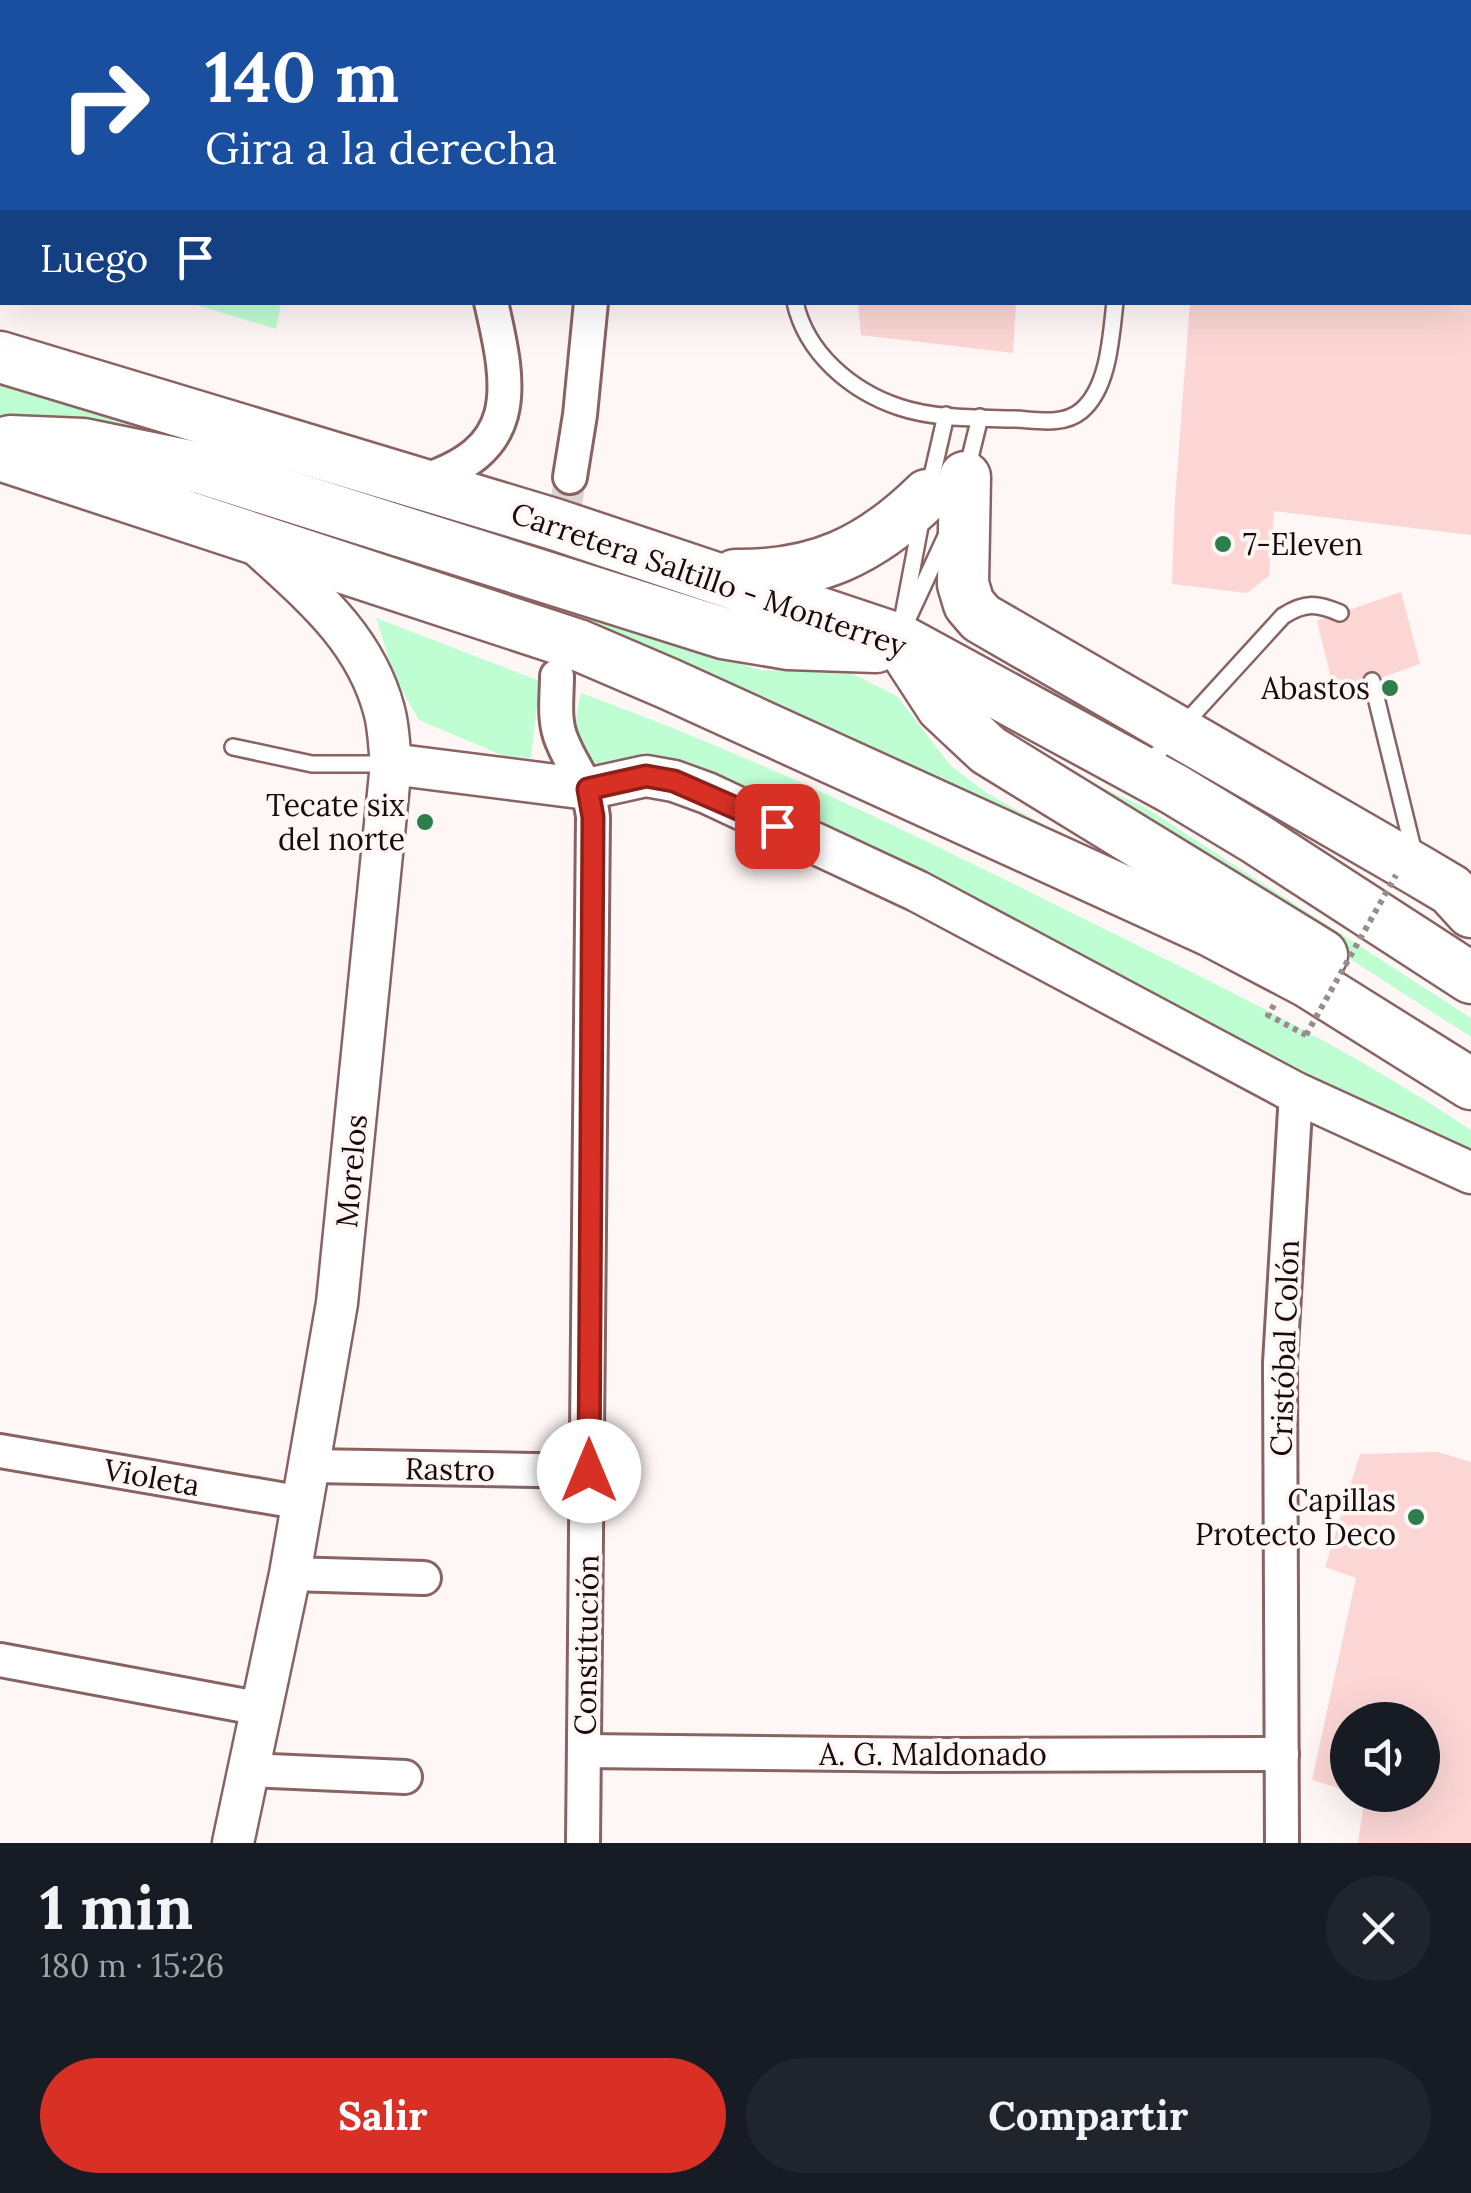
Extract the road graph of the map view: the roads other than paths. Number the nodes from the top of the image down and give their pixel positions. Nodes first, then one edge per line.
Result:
1 (491, 305) edge
2 (591, 305) edge
3 (796, 305) edge
4 (1115, 305) edge
5 (0, 357) edge
6 (946, 414) junction
7 (980, 418) junction
8 (0, 441) edge
9 (0, 456) edge
10 (570, 477) tunnel mouth
11 (416, 483) junction
12 (946, 486) junction
13 (252, 540) junction
14 (706, 574) junction
15 (1340, 613) dead end
16 (898, 639) junction
17 (558, 676) tunnel mouth
18 (1372, 681) dead end
19 (1178, 730) junction
20 (233, 747) dead end
21 (391, 764) junction
22 (1142, 771) junction
23 (588, 789) junction
24 (1407, 873) junction
25 (1471, 912) edge
26 (1471, 978) edge
27 (1471, 1049) edge
28 (1471, 1084) edge
29 (1296, 1093) junction
30 (1471, 1173) edge
31 (0, 1450) edge
32 (589, 1471) junction
33 (307, 1484) junction
34 (290, 1574) junction
35 (424, 1578) dead end
36 (0, 1660) edge
37 (262, 1709) junction
38 (584, 1750) junction
39 (1282, 1754) junction
40 (248, 1770) junction
41 (405, 1777) dead end
42 (233, 1843) edge
43 (583, 1843) edge
44 (1282, 1843) edge

1 - 11 street
2 - 10 street
3 - 6 lane
4 - 7 lane
5 - 11 main road, Carretera Saltillo - Monterrey
6 - 7 lane
6 - 12 lane
7 - 12 lane
8 - 16 main road
9 - 13 main road
11 - 14 main road, Carretera Saltillo - Monterrey
12 - 14 main road
12 - 16 lane
12 - 16 lane
12 - 19 main road
13 - 21 street, Morelos
13 - 28 main road
14 - 16 main road, Carretera Saltillo - Monterrey
15 - 19 lane
16 - 22 main road, Carretera Saltillo - Monterrey
16 - 27 main road
17 - 23 street, Constitución
18 - 24 lane
19 - 22 lane
19 - 24 main road
20 - 21 lane
21 - 23 street
21 - 33 street, Morelos
22 - 26 main road, Carretera Saltillo - Monterrey
23 - 29 street
23 - 32 street, Constitución
24 - 25 main road
29 - 30 street
29 - 39 street, Cristóbal Colón
31 - 33 street, Violeta
32 - 33 street, Rastro
32 - 38 street, Constitución
33 - 34 street, Morelos
34 - 35 street
34 - 37 street, Morelos
36 - 37 street
37 - 40 street, Morelos
38 - 39 street, A. G. Maldonado
38 - 43 street, Constitución
39 - 44 street, Cristóbal Colón
40 - 41 street
40 - 42 street, Morelos

